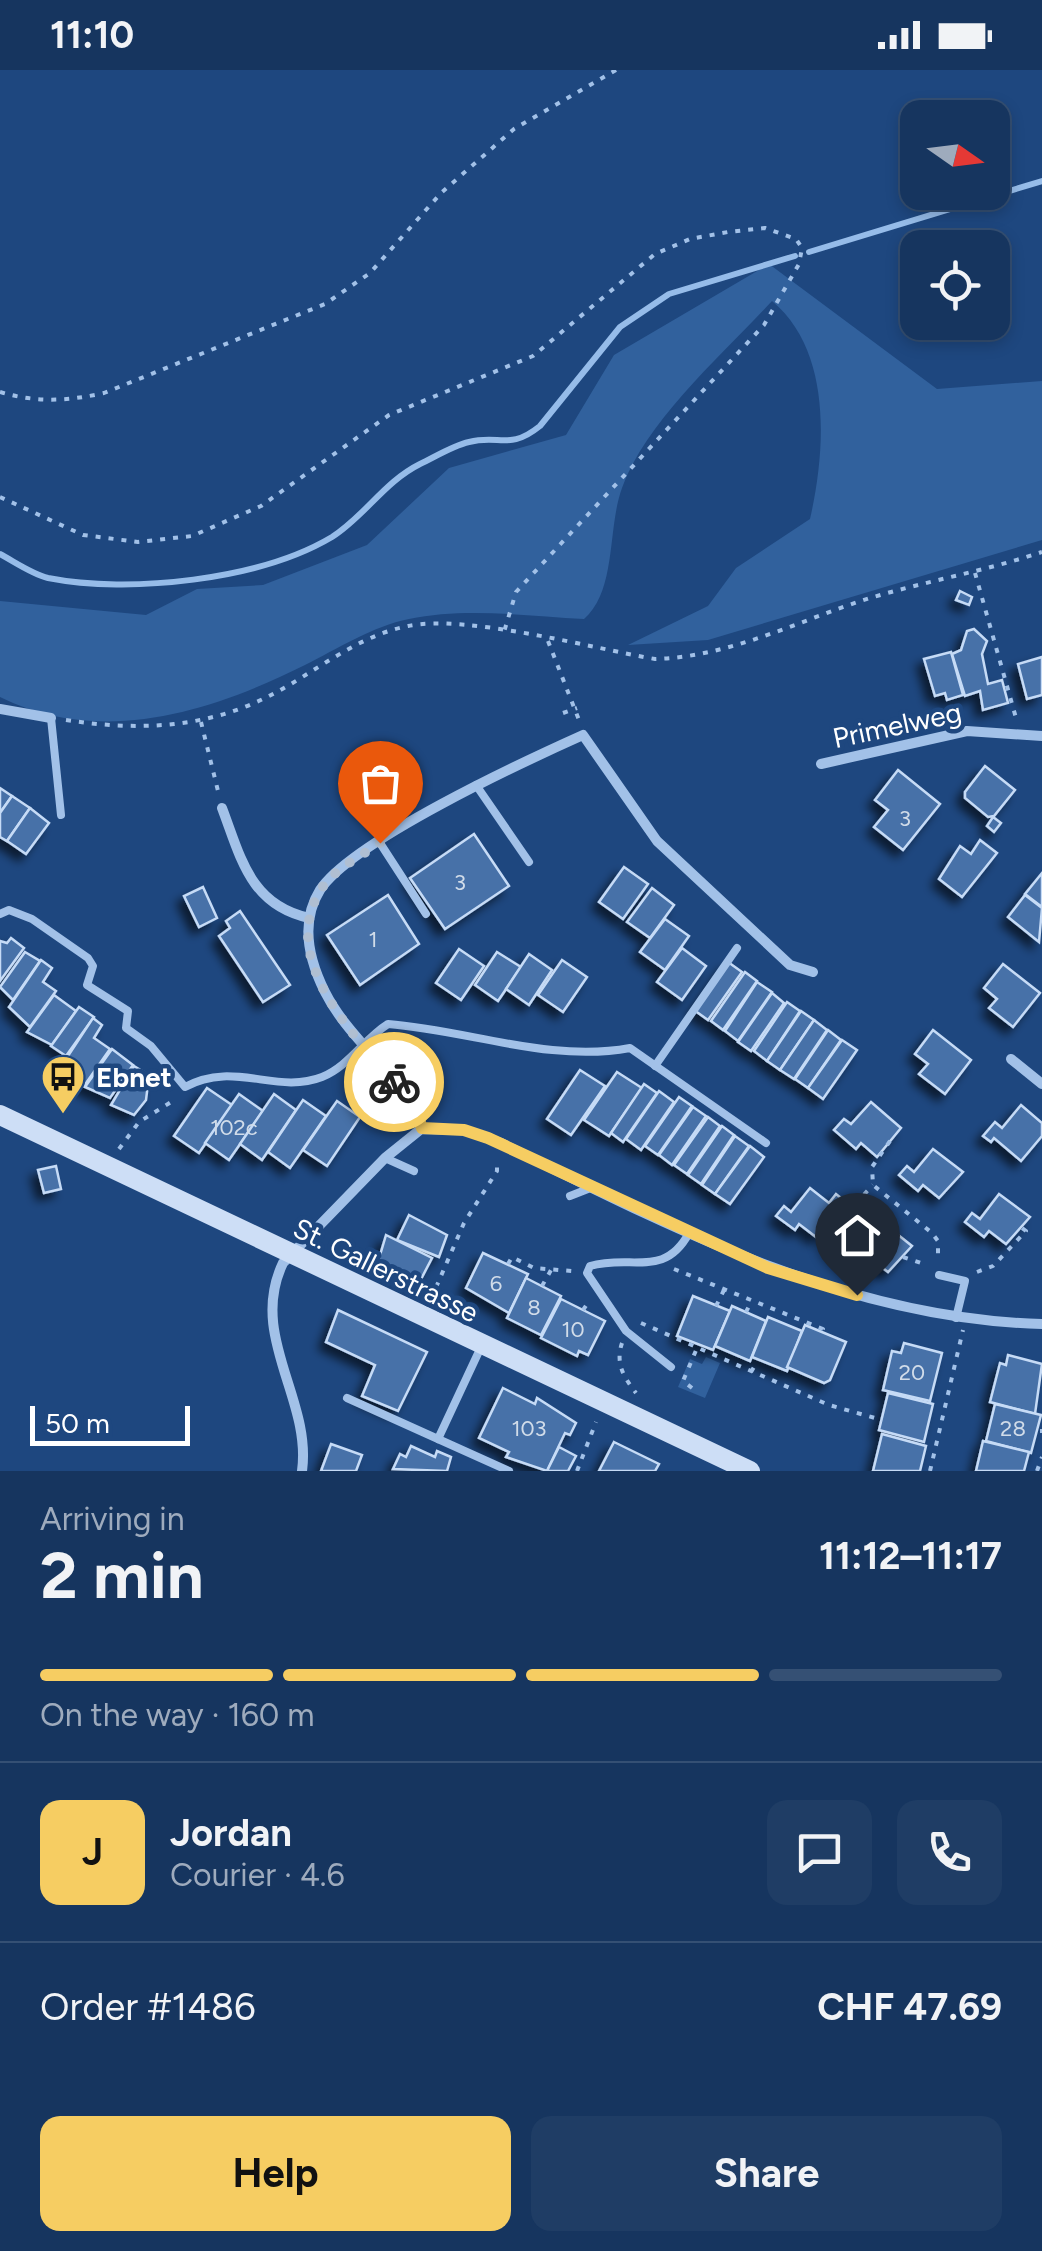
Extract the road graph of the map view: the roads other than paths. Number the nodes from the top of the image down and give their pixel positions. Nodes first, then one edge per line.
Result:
1 (0, 709) edge
2 (51, 718) joint
3 (1042, 736) edge
4 (821, 764) dead end
5 (476, 785) junction
6 (222, 808) road end
7 (60, 815) dead end
8 (380, 843) junction
9 (529, 862) dead end
10 (0, 914) edge
11 (426, 914) dead end
12 (309, 918) junction
13 (738, 948) dead end
14 (813, 972) dead end
15 (362, 1045) junction
16 (1011, 1059) dead end
17 (656, 1066) junction
18 (1042, 1084) edge
19 (0, 1115) edge
20 (422, 1128) junction
21 (766, 1143) dead end
22 (385, 1158) junction
23 (414, 1171) dead end
24 (593, 1187) junction
25 (570, 1196) dead end
26 (689, 1233) junction
27 (291, 1254) junction
28 (938, 1270) road end
29 (962, 1319) junction
30 (1042, 1324) edge
31 (482, 1347) junction
32 (671, 1367) dead end
33 (347, 1398) dead end
34 (438, 1440) junction
35 (302, 1471) edge
36 (509, 1471) edge
37 (750, 1471) edge

1 - 2 street
2 - 7 lane
3 - 4 street, Primelweg
5 - 8 street
5 - 9 lane
5 - 14 street
6 - 12 street
8 - 11 lane
8 - 12 street
10 - 15 lane
12 - 15 street
13 - 17 lane
15 - 17 lane
15 - 20 street
16 - 18 street
17 - 21 lane
19 - 27 street, St. Gallerstrasse
20 - 22 street
20 - 24 street
22 - 23 lane
22 - 27 street
24 - 25 lane
24 - 26 street
26 - 29 street
26 - 32 lane
27 - 31 street, St. Gallerstrasse
27 - 35 street
28 - 29 lane
29 - 30 street
31 - 34 lane
31 - 37 street, St. Gallerstrasse
33 - 34 lane
34 - 36 lane

